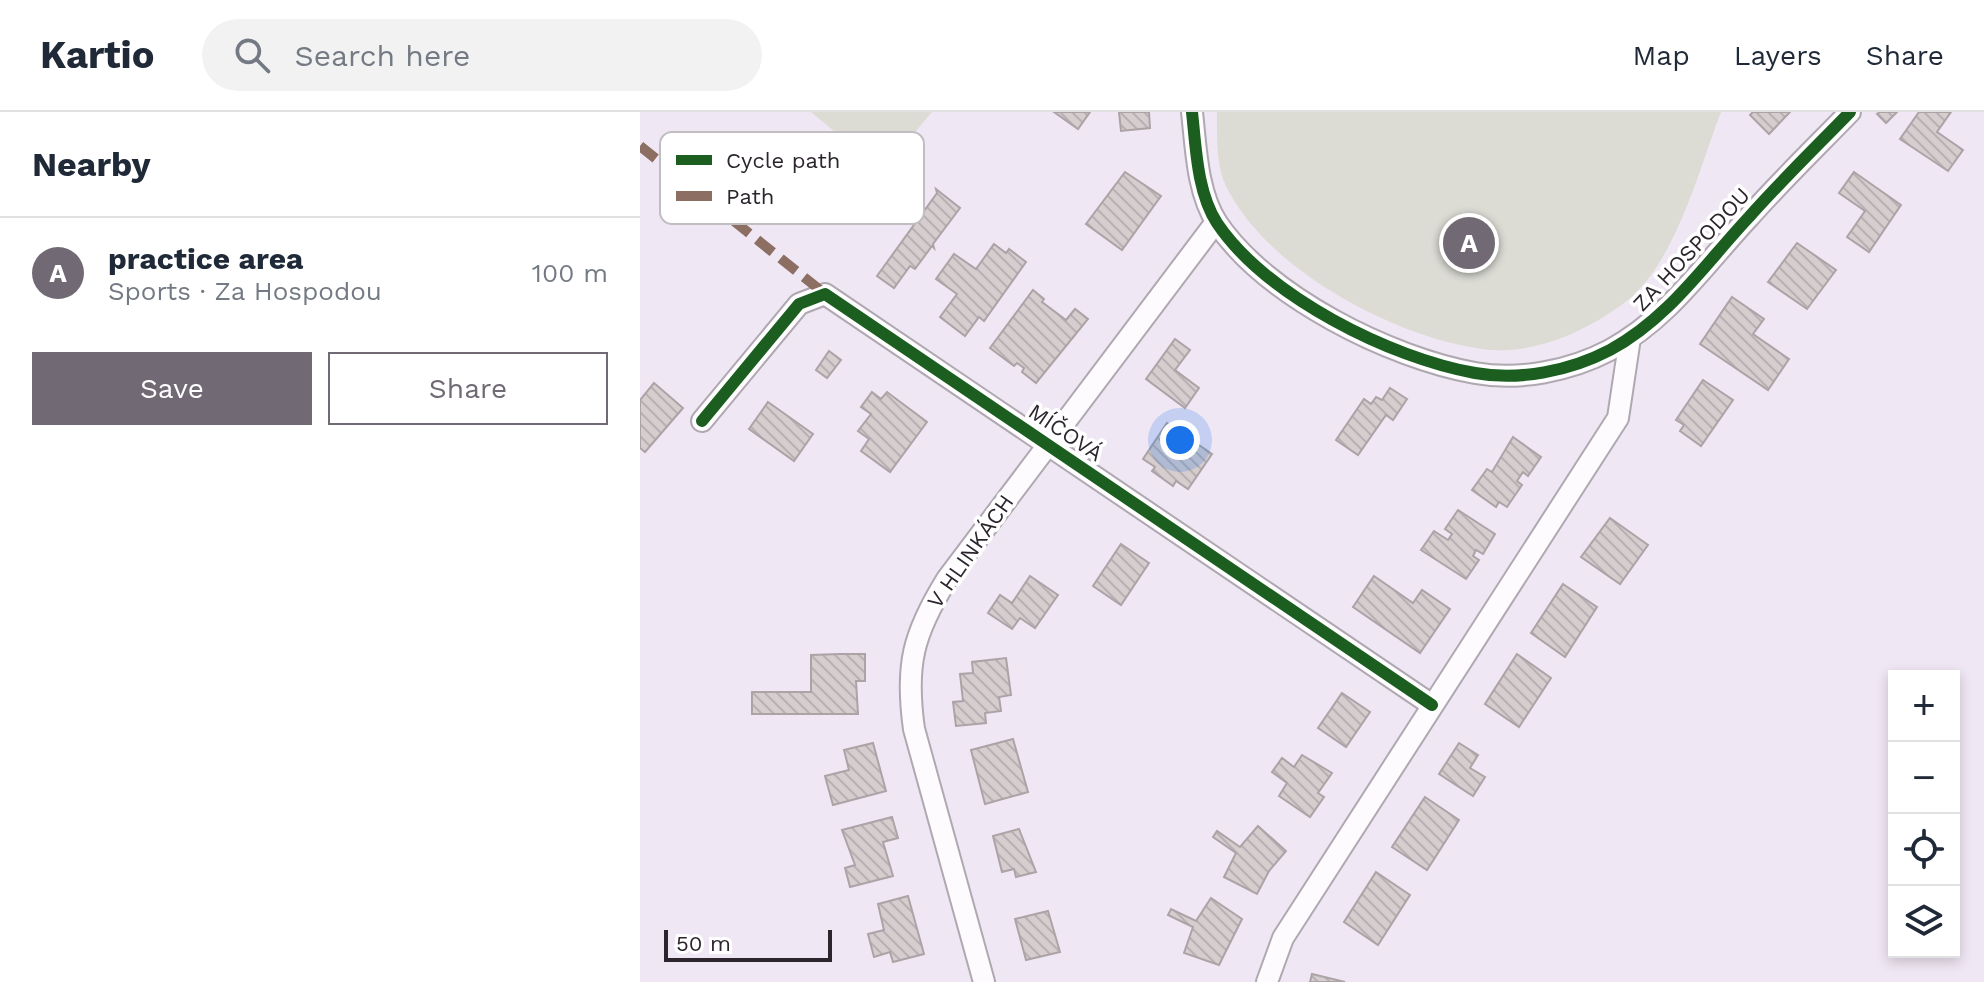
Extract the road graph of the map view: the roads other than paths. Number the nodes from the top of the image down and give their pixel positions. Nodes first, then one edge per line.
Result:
1 (1192, 112) edge
2 (1850, 112) edge
3 (1216, 222) junction
4 (1630, 338) junction
5 (702, 421) dead end
6 (1047, 443) junction
7 (1432, 705) junction
8 (984, 982) edge
9 (1267, 982) edge

1 - 3 street, ZA HOSPODOU
2 - 4 street, ZA HOSPODOU
3 - 4 street, ZA HOSPODOU
3 - 6 street, V HLINKÁCH
4 - 7 street
5 - 6 street, MÍČOVÁ
6 - 7 street, MÍČOVÁ
6 - 8 street, V HLINKÁCH
7 - 9 street

